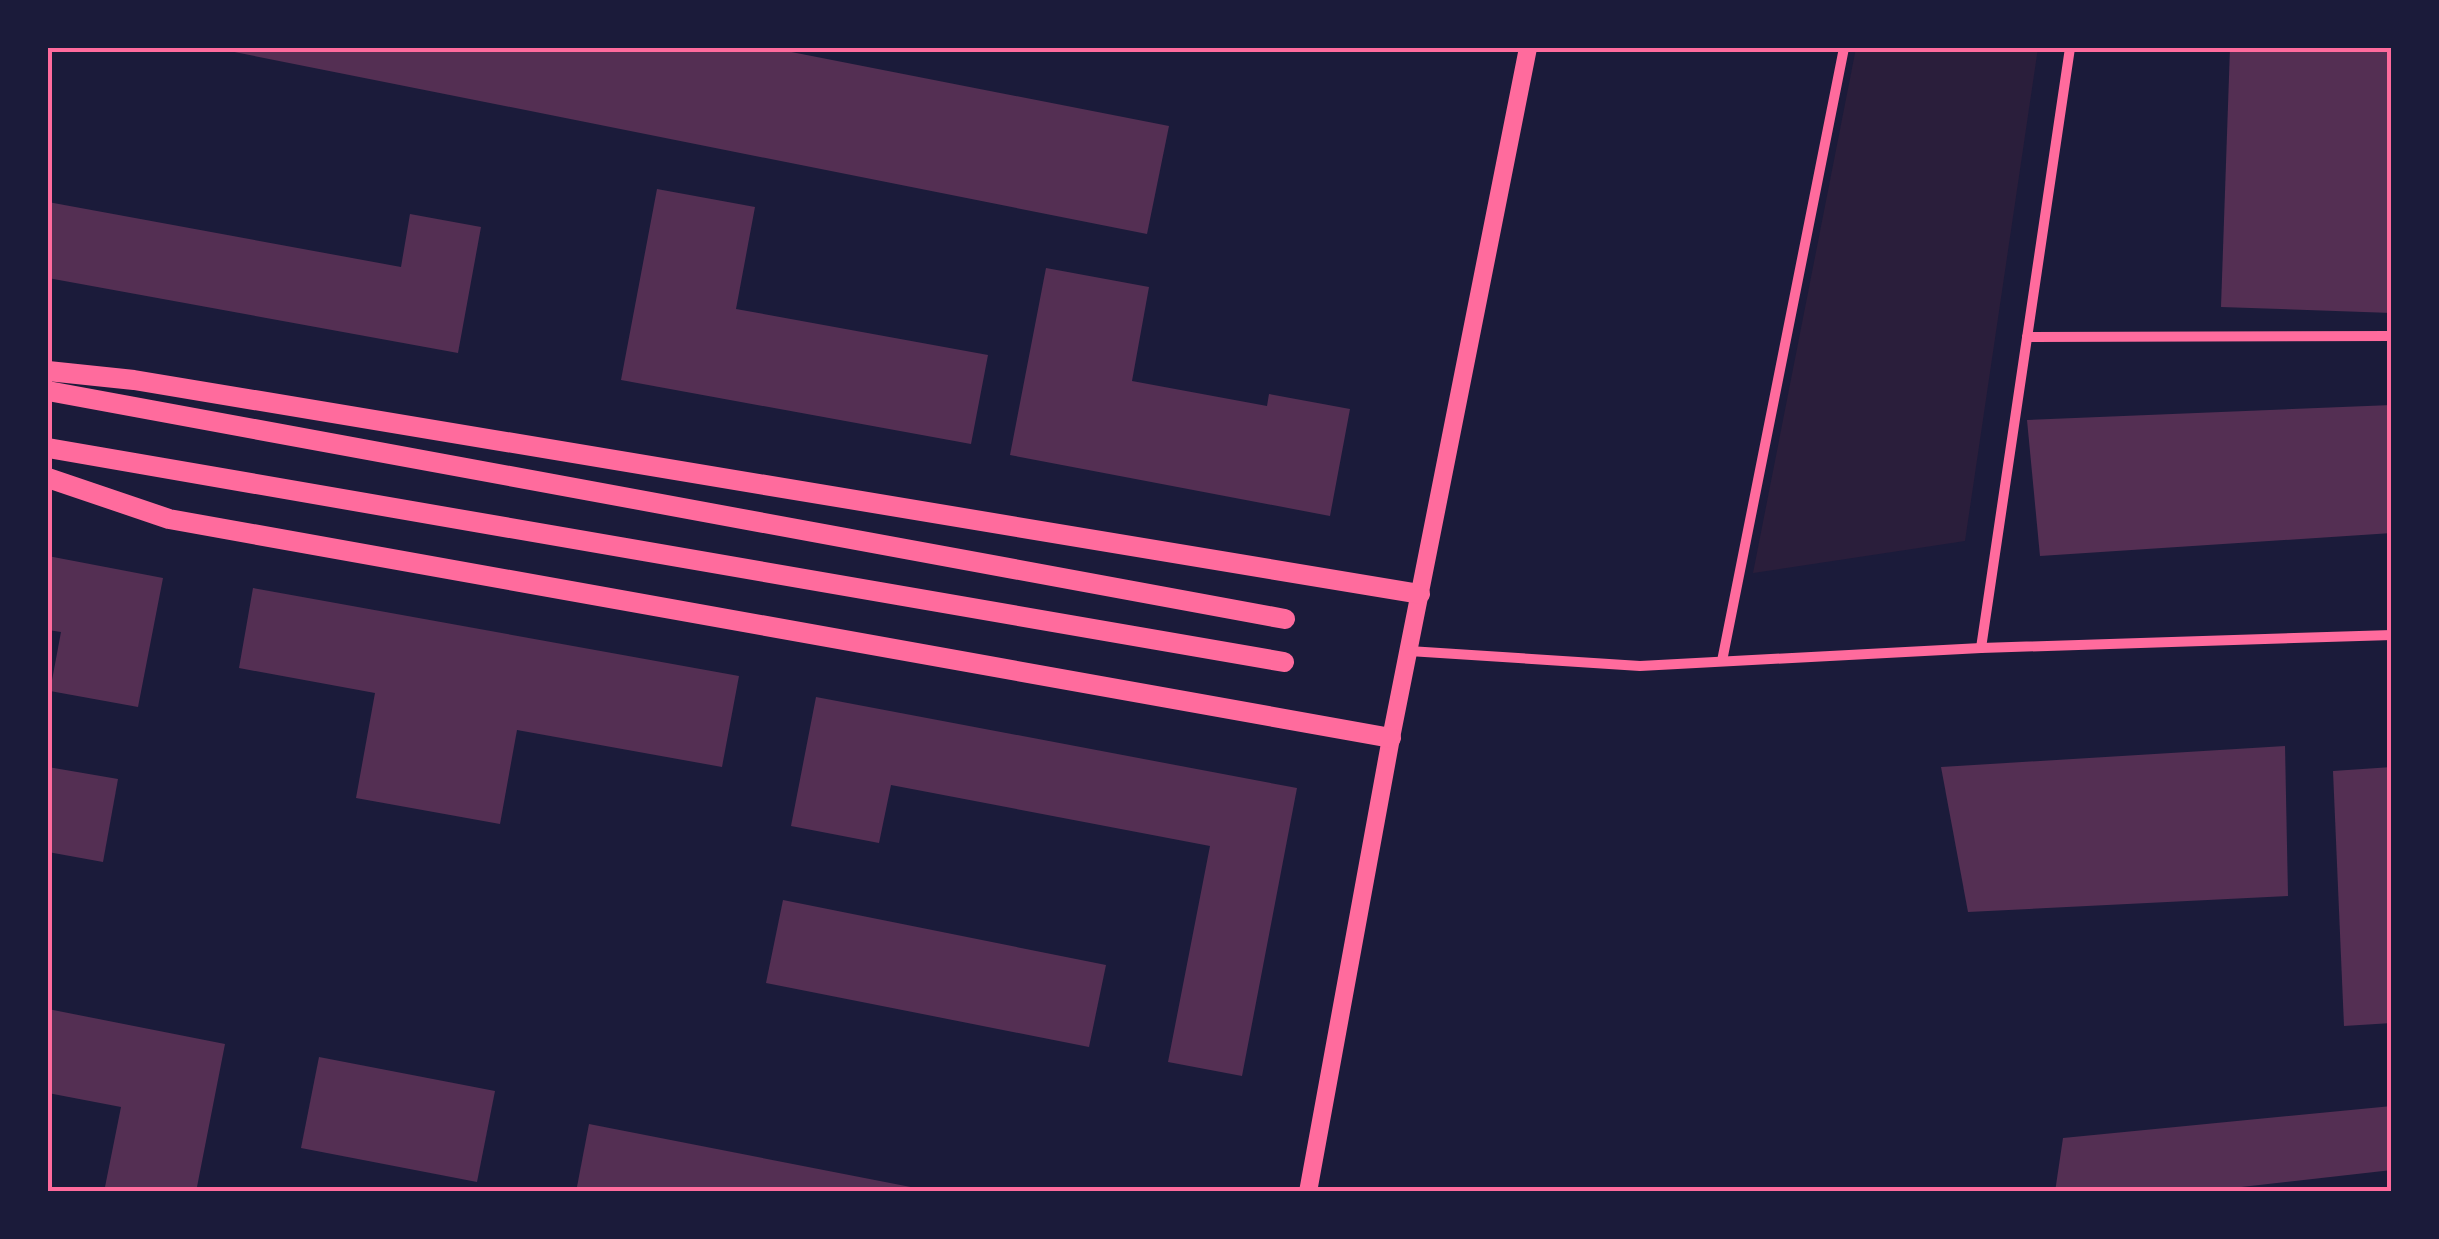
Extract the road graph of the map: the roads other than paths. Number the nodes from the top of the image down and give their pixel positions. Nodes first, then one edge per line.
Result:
1 (1528, 48) edge
2 (1844, 48) edge
3 (2070, 48) edge
4 (2392, 336) edge
5 (2027, 337) junction
6 (48, 370) edge
7 (48, 390) edge
8 (48, 448) edge
9 (48, 478) edge
10 (1420, 594) junction
11 (1285, 619) dead end
12 (2392, 635) edge
13 (1982, 648) junction
14 (1409, 651) junction
15 (1722, 661) junction
16 (1284, 662) dead end
17 (1392, 738) junction
18 (1308, 1192) edge

1 - 10 street
2 - 15 street
3 - 5 street
4 - 5 street
5 - 13 street
6 - 10 main road
7 - 11 main road
8 - 16 main road
9 - 17 main road
10 - 14 street
12 - 13 street
13 - 15 street
14 - 15 street
14 - 17 street
17 - 18 street

